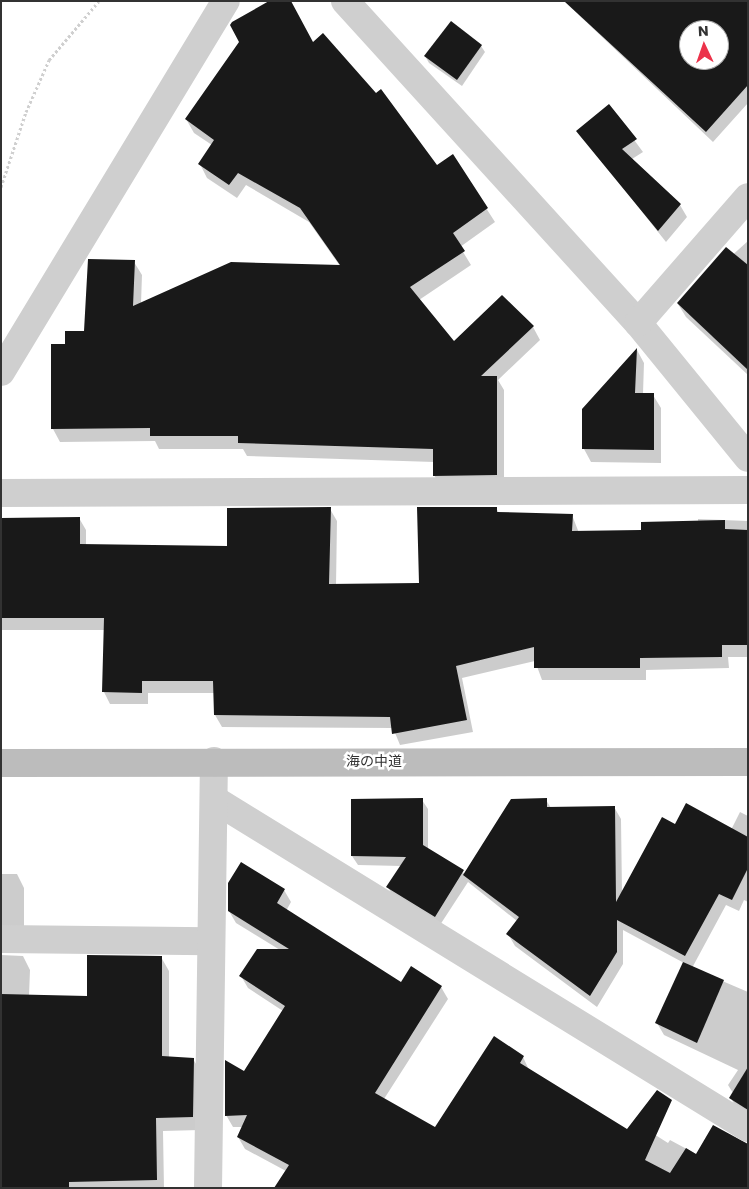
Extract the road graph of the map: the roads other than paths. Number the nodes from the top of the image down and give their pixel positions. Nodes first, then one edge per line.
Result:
1 (226, 1) edge
2 (344, 1) edge
3 (748, 197) edge
4 (638, 324) junction
5 (1, 372) edge
6 (748, 458) edge
7 (748, 490) edge
8 (1, 493) edge
9 (214, 761) junction
10 (748, 762) edge
11 (1, 763) edge
12 (215, 800) junction
13 (1, 940) edge
14 (209, 941) junction
15 (748, 1128) edge
16 (208, 1188) edge

1 - 5 street
2 - 4 street
3 - 4 street
4 - 6 street
7 - 8 street
9 - 10 street, 海の中道
9 - 11 street, 海の中道
9 - 12 street
12 - 14 street
12 - 15 street
13 - 14 street
14 - 16 street

